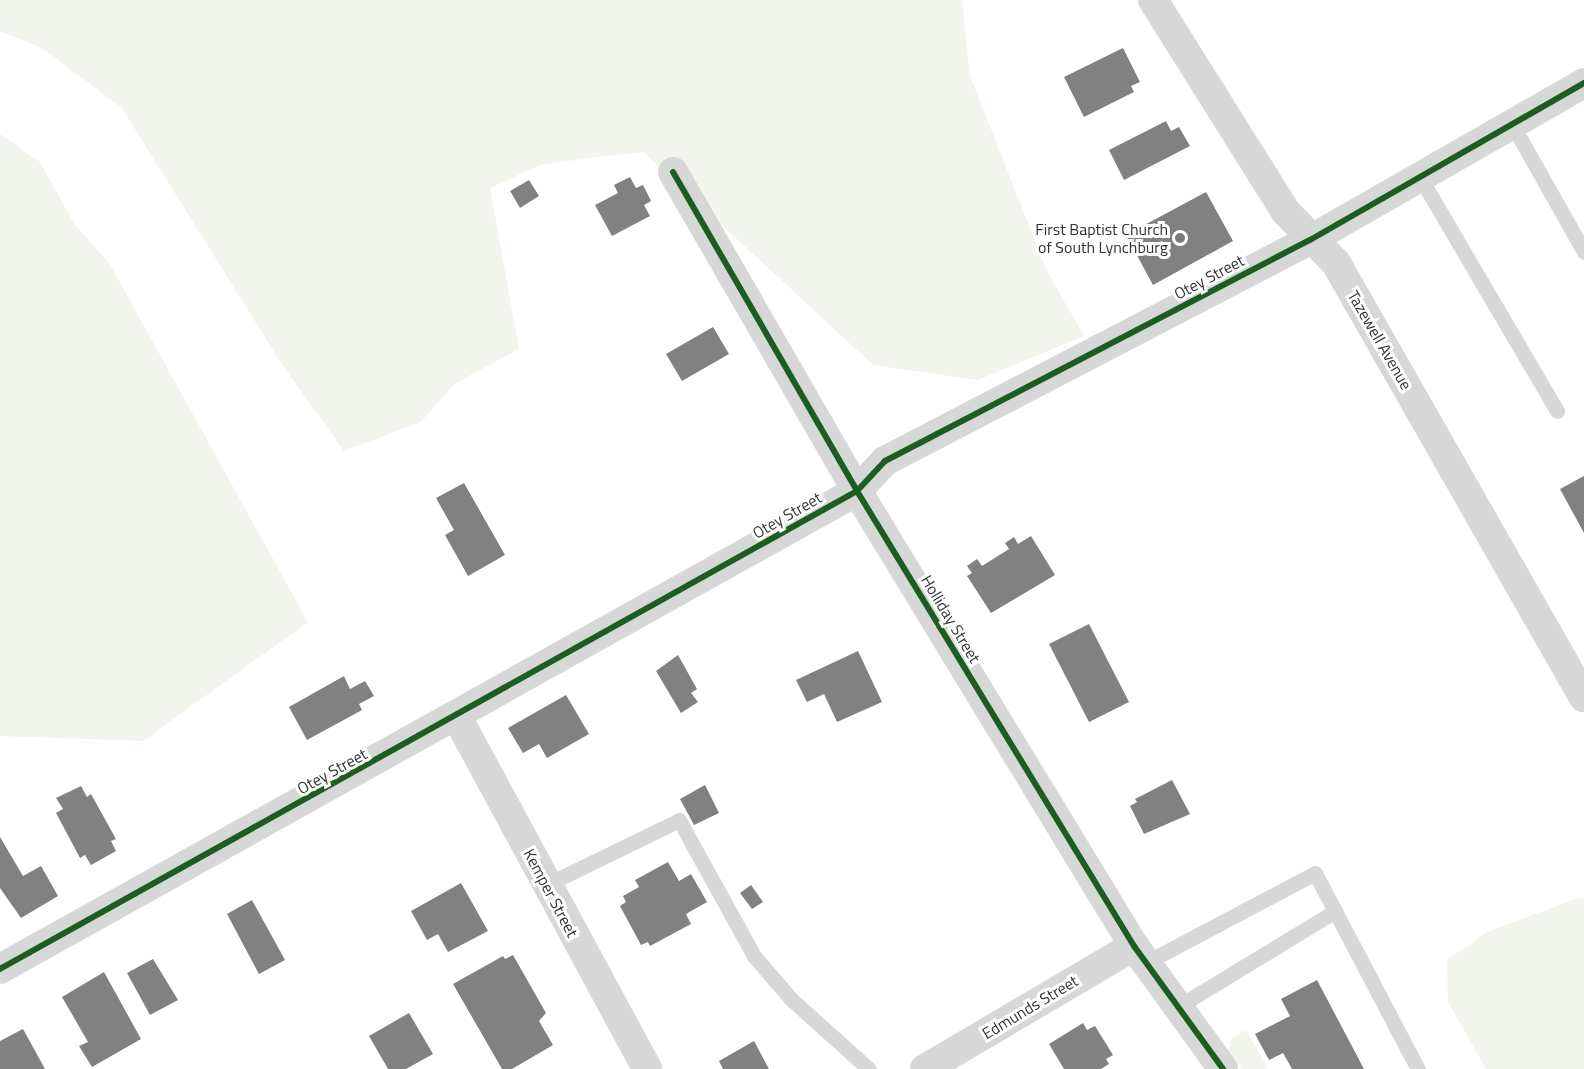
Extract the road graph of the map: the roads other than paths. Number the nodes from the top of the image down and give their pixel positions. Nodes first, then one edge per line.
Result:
1 (1153, 0) edge
2 (1584, 83) edge
3 (1512, 124) junction
4 (673, 172) dead end
5 (1421, 179) junction
6 (1310, 240) junction
7 (1584, 252) edge
8 (1557, 411) dead end
9 (856, 490) junction
10 (1584, 697) edge
11 (457, 717) junction
12 (546, 885) junction
13 (1335, 911) junction
14 (1140, 954) junction
15 (0, 969) edge
16 (1179, 1006) junction
17 (647, 1069) edge
18 (869, 1069) edge
19 (926, 1069) edge
20 (1223, 1069) edge
21 (1418, 1069) edge

1 - 6 street, Tazewell Avenue
2 - 3 street, Otey Street
3 - 5 street, Otey Street
3 - 7 lane
4 - 9 street, Holliday Street
5 - 6 street, Otey Street
5 - 8 lane
6 - 9 street, Otey Street
6 - 10 street, Tazewell Avenue
9 - 11 street, Otey Street
9 - 14 street, Holliday Street
11 - 12 street, Kemper Street
11 - 15 street, Otey Street
12 - 17 street, Kemper Street
12 - 18 lane
13 - 14 lane
13 - 16 lane
13 - 21 lane
14 - 16 street, Holliday Street
14 - 19 street, Edmunds Street
16 - 20 street, Holliday Street

